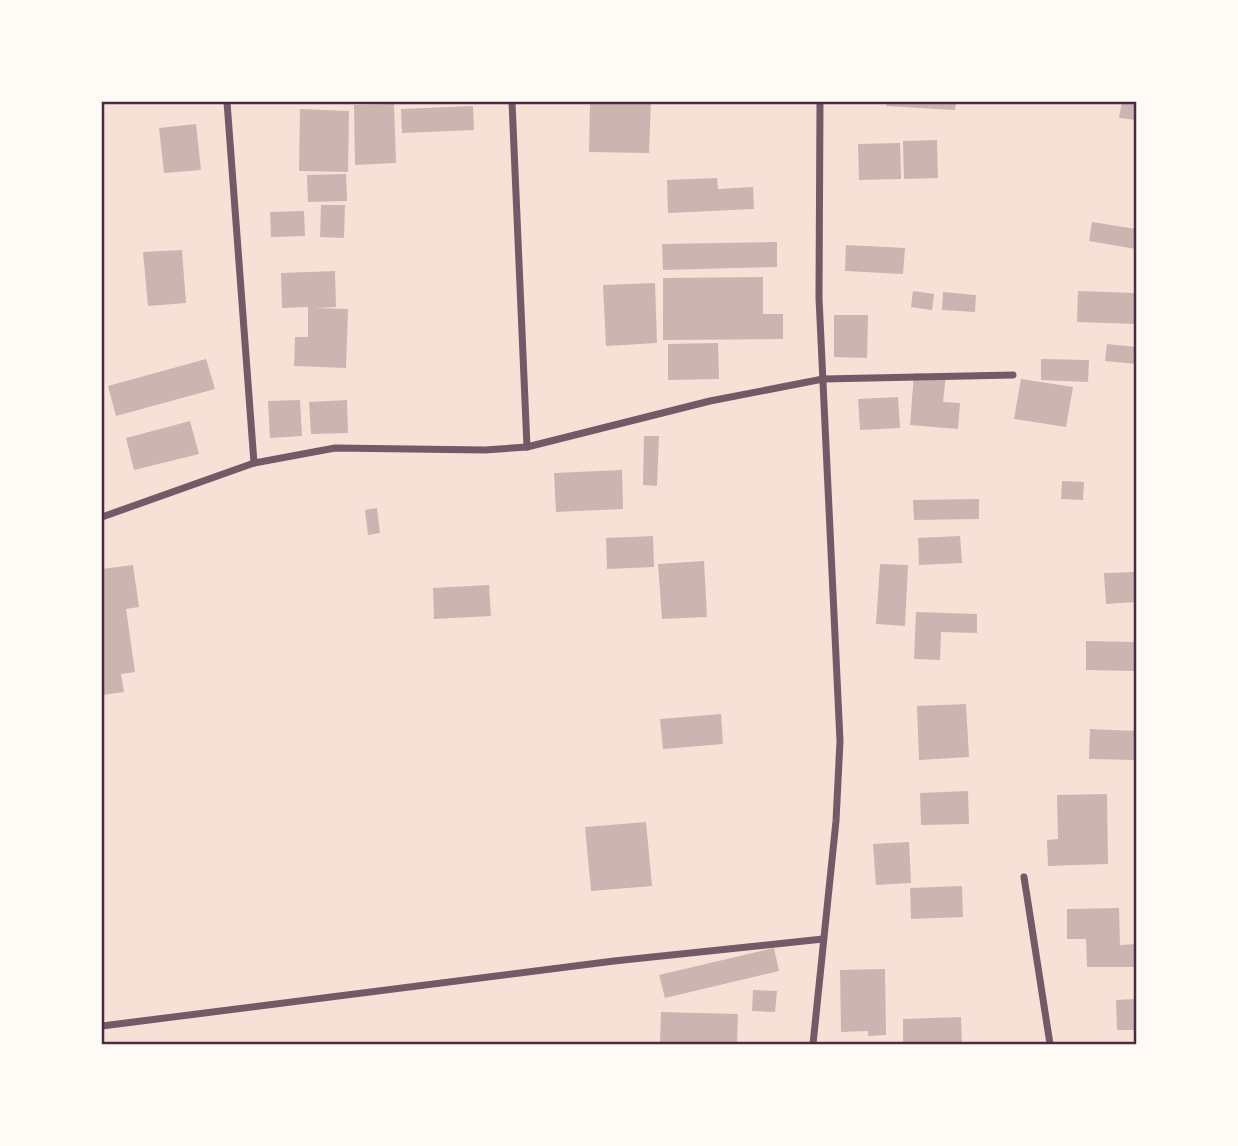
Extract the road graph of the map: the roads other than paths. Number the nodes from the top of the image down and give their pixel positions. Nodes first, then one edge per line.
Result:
1 (227, 102) edge
2 (512, 102) edge
3 (820, 102) edge
4 (1013, 374) dead end
5 (822, 379) junction
6 (527, 447) junction
7 (254, 463) junction
8 (102, 517) edge
9 (1024, 877) dead end
10 (822, 939) junction
11 (102, 1027) edge
12 (813, 1045) edge
13 (1050, 1045) edge

1 - 7 street
2 - 6 street
3 - 5 street
4 - 5 street
5 - 6 street
5 - 10 street
6 - 7 street
7 - 8 street
9 - 13 street
10 - 11 street
10 - 12 street

